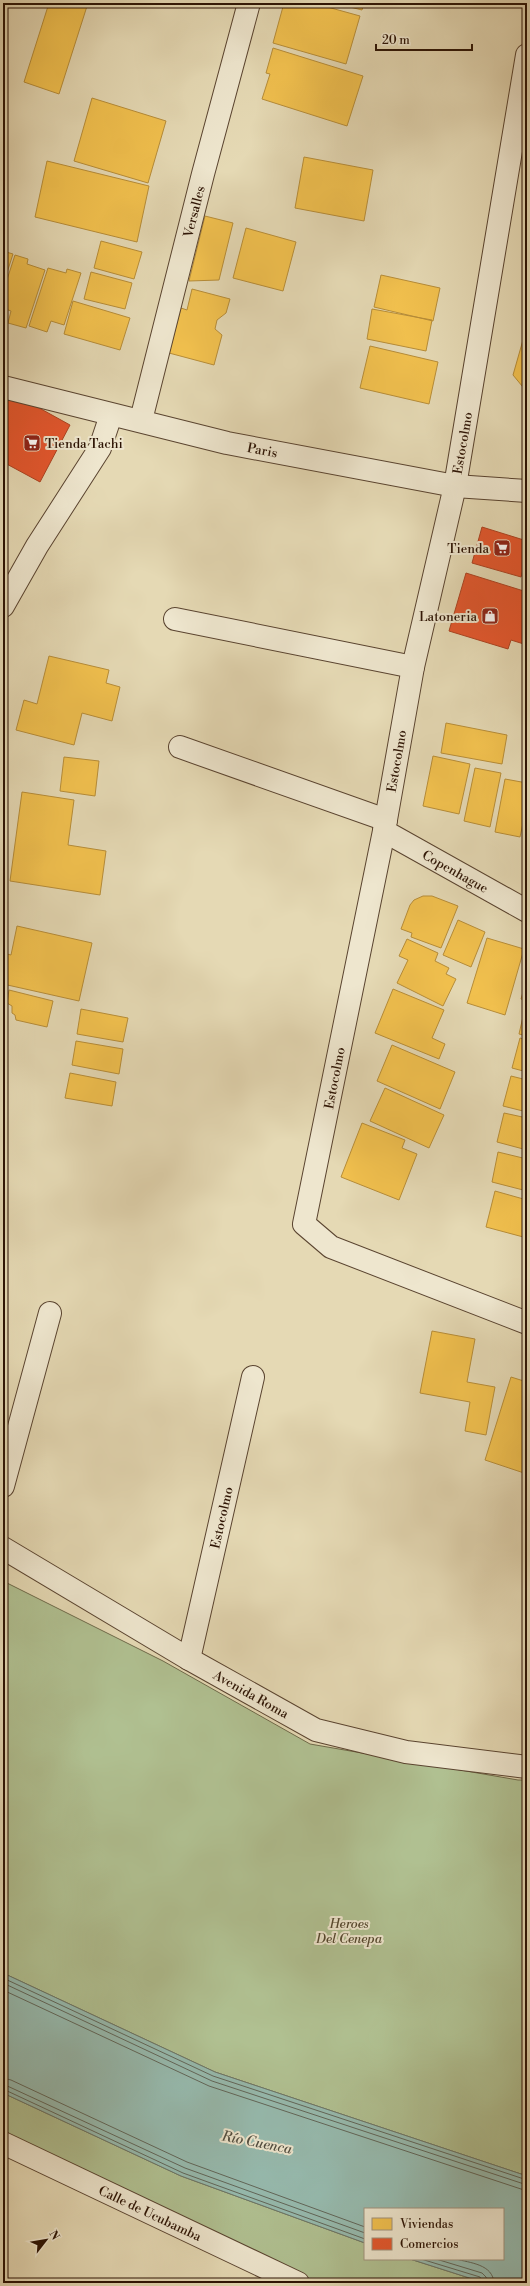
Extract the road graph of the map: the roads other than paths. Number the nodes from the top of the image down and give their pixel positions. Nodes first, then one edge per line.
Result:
1 (250, 3) edge
2 (527, 55) edge
3 (3, 387) edge
4 (111, 415) junction
5 (141, 420) junction
6 (455, 486) junction
7 (527, 491) edge
8 (3, 606) edge
9 (175, 619) dead end
10 (413, 667) junction
11 (180, 747) dead end
12 (385, 825) junction
13 (527, 911) edge
14 (50, 1313) dead end
15 (527, 1323) edge
16 (253, 1377) dead end
17 (3, 1486) edge
18 (3, 1548) edge
19 (189, 1659) junction
20 (527, 1767) edge
21 (3, 2143) edge
22 (298, 2283) edge

1 - 5 street, Versalles
2 - 6 street, Estocolmo
3 - 4 street, Paris
4 - 5 street, Paris
4 - 8 street
5 - 6 street, Paris
6 - 7 street, Paris
6 - 10 street, Estocolmo
9 - 10 street
10 - 12 street, Estocolmo
11 - 12 street, Copenhague
12 - 13 street, Copenhague
12 - 15 street, Estocolmo
14 - 17 street
16 - 19 street, Estocolmo
18 - 19 street, Avenida Roma
19 - 20 street, Avenida Roma
21 - 22 street, Calle de Ucubamba

